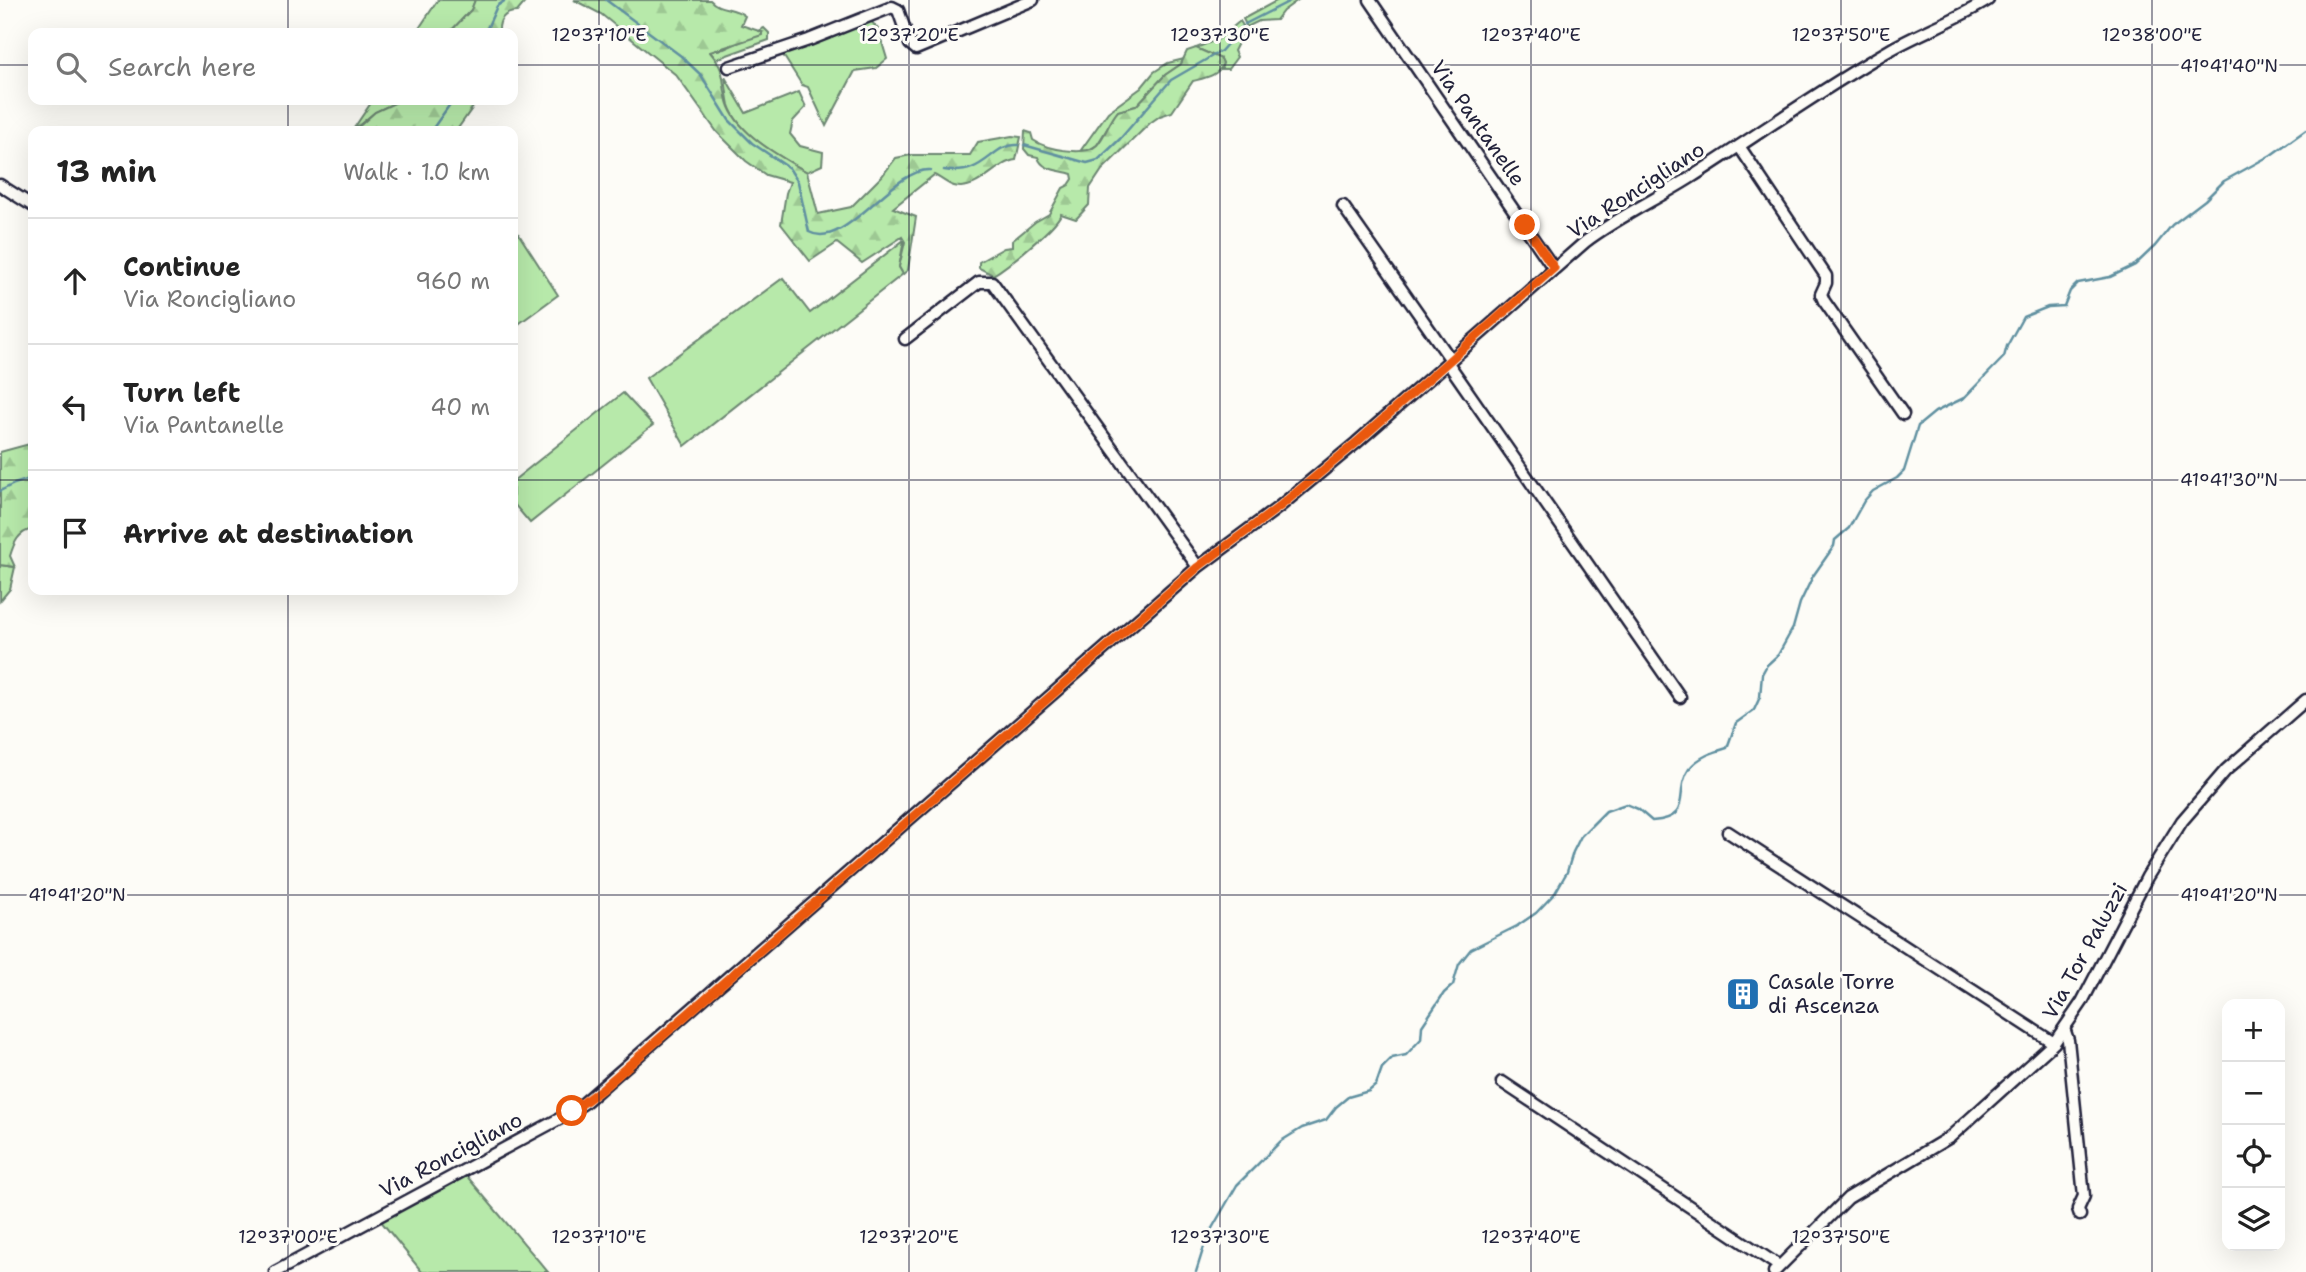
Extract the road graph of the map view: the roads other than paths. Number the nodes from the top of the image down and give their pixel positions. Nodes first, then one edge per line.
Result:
1 (1033, 0) edge
2 (1370, 0) edge
3 (1988, 0) edge
4 (729, 67) dead end
5 (1739, 146) junction
6 (0, 185) edge
7 (28, 203) edge
8 (1343, 206) dead end
9 (1554, 268) junction
10 (905, 339) dead end
11 (1449, 361) junction
12 (1903, 414) dead end
13 (1198, 567) junction
14 (1680, 697) dead end
15 (2306, 700) edge
16 (1728, 832) dead end
17 (2065, 1031) junction
18 (2054, 1043) junction
19 (1502, 1082) dead end
20 (2080, 1215) dead end
21 (1776, 1269) edge
22 (275, 1272) edge

1 - 4 street
2 - 9 street, Via Pantanelle
3 - 5 street, Via Roncigliano
5 - 9 street, Via Roncigliano
5 - 12 street
6 - 7 street
8 - 11 street
9 - 11 street, Via Roncigliano
10 - 13 street
11 - 13 street, Via Roncigliano
11 - 14 street
13 - 22 street, Via Roncigliano
15 - 17 street, Via Tor Paluzzi
16 - 18 street
17 - 18 street, Via Tor Paluzzi
17 - 20 street
18 - 21 street, Via Tor Paluzzi
19 - 21 street

